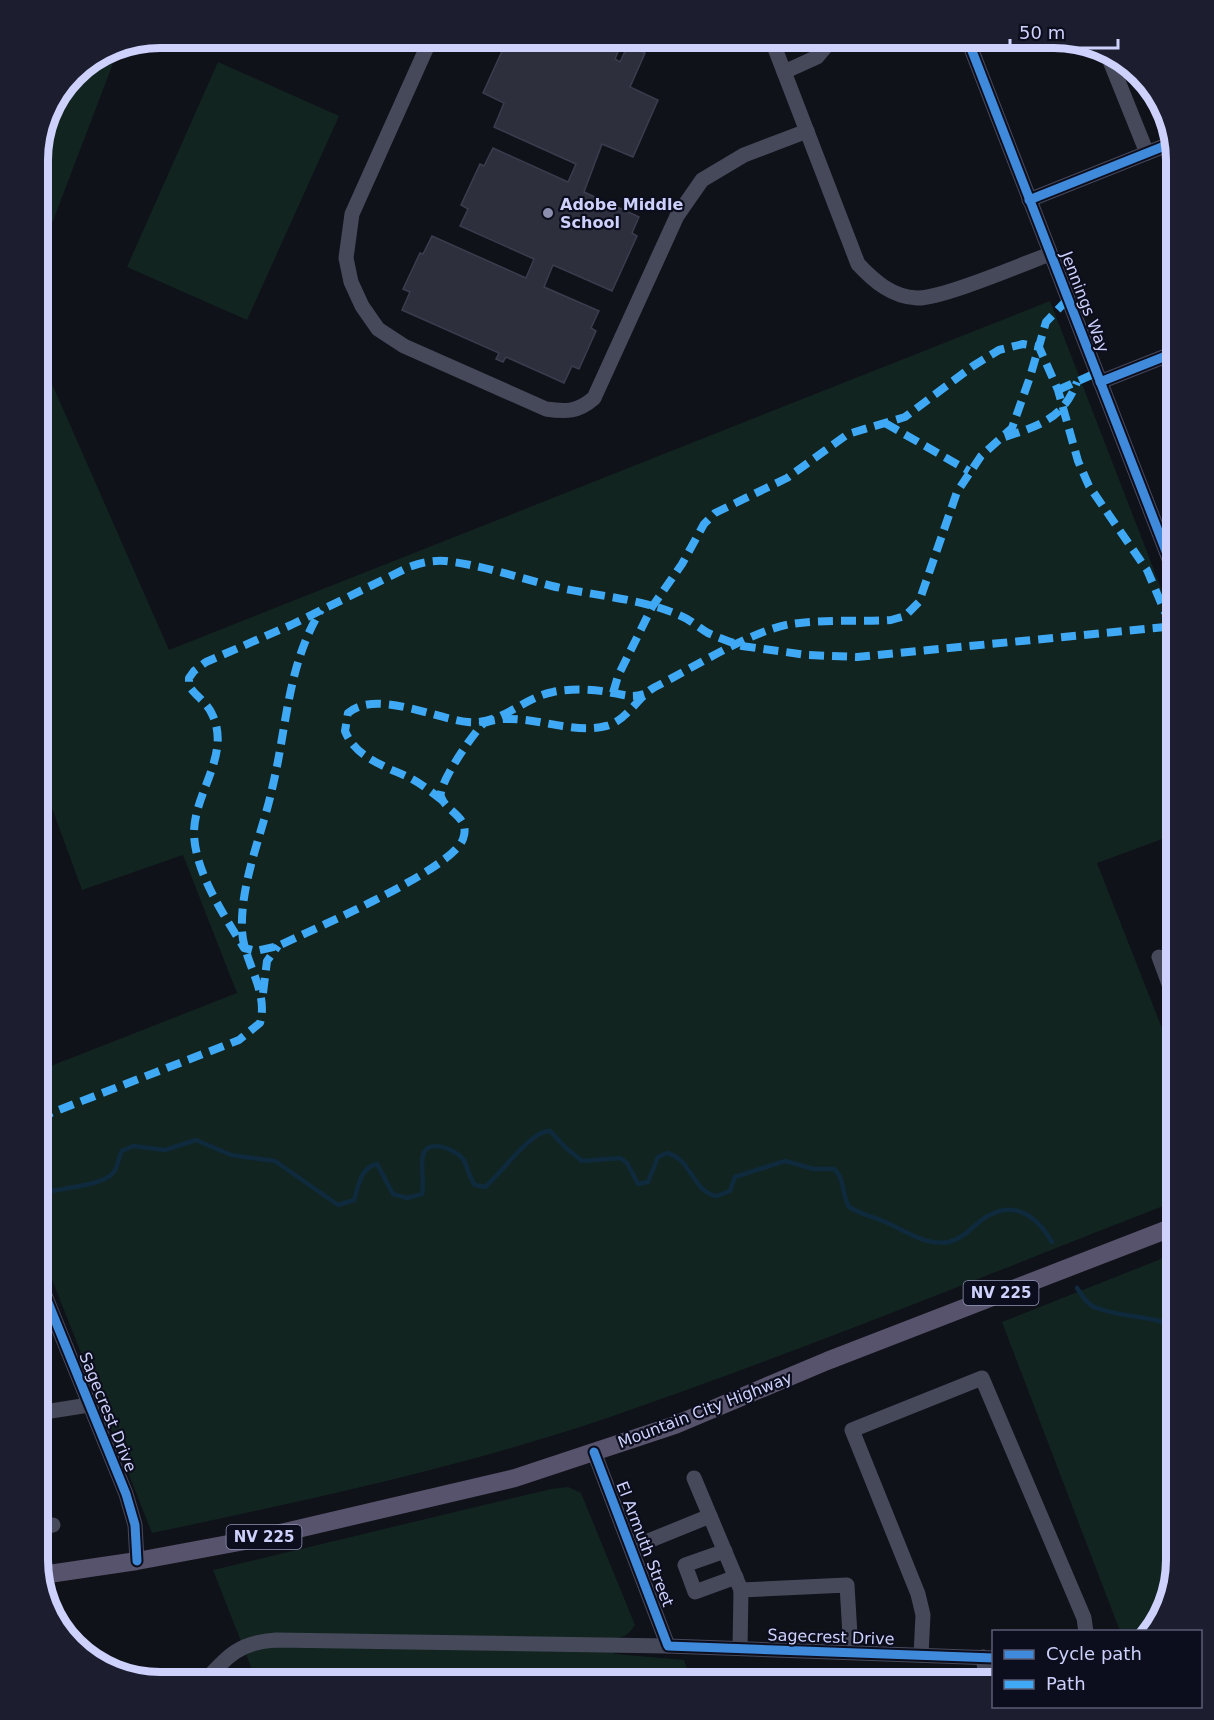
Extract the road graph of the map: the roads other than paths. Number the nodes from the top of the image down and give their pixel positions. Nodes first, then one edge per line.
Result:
1 (426, 48) edge
2 (775, 48) edge
3 (825, 48) edge
4 (971, 48) edge
5 (1111, 64) edge
6 (784, 72) junction
7 (807, 131) junction
8 (1165, 146) edge
9 (1146, 153) junction
10 (1029, 200) junction
11 (1050, 254) junction
12 (1166, 356) edge
13 (1100, 382) junction
14 (1166, 551) edge
15 (1159, 957) dead end
16 (1166, 976) edge
17 (1166, 1230) edge
18 (48, 1303) edge
19 (89, 1405) junction
20 (48, 1411) edge
21 (594, 1452) junction
22 (694, 1478) dead end
23 (710, 1516) junction
24 (631, 1548) junction
25 (725, 1551) junction
26 (137, 1561) junction
27 (49, 1574) edge
28 (739, 1583) junction
29 (1086, 1630) edge
30 (668, 1646) junction
31 (740, 1648) junction
32 (850, 1652) junction
33 (921, 1655) junction
34 (988, 1658) edge
35 (214, 1672) edge

1 - 7 street
2 - 6 street
3 - 6 street
4 - 10 street, Jennings Way
5 - 9 street
6 - 7 street
7 - 11 street
8 - 9 street
9 - 10 street
10 - 11 street, Jennings Way
11 - 13 street, Jennings Way
12 - 13 street
13 - 14 street, Jennings Way
15 - 16 street
17 - 21 main road, Mountain City Highway / NV 225
18 - 19 street, Sagecrest Drive
19 - 20 street
19 - 26 street, Sagecrest Drive
21 - 24 street, El Armuth Street
21 - 26 main road, Mountain City Highway / NV 225
22 - 23 street
23 - 24 street
23 - 25 street
24 - 30 street, El Armuth Street
25 - 28 street
25 - 28 street
26 - 27 main road, Mountain City Highway / NV 225
28 - 31 street
28 - 32 street
29 - 33 street
30 - 31 street, Sagecrest Drive
30 - 35 street, Sagecrest Drive
31 - 32 street, Sagecrest Drive
32 - 33 street, Sagecrest Drive
33 - 34 street, Sagecrest Drive

